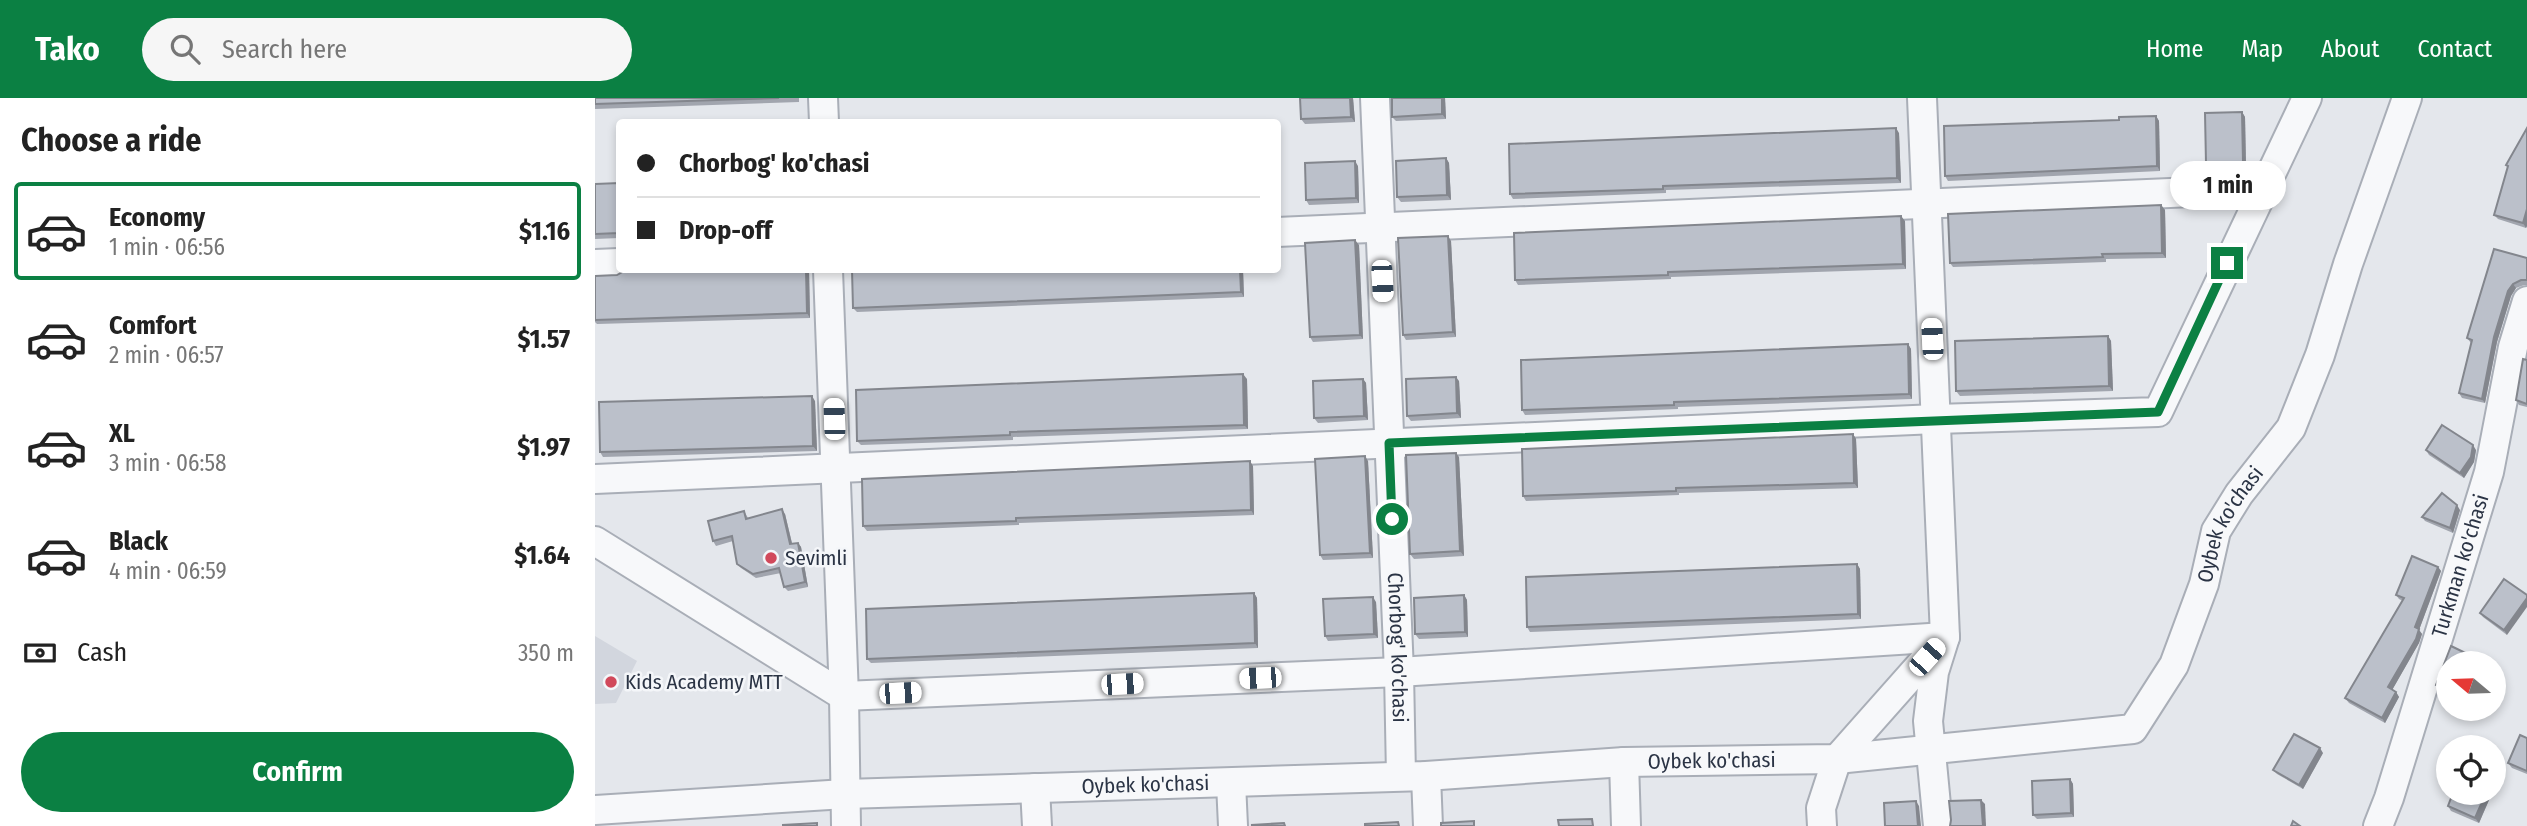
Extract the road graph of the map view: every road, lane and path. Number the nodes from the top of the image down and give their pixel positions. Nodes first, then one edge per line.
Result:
1 (823, 98) edge
2 (1375, 98) edge
3 (1922, 98) edge
4 (2307, 98) edge
5 (2407, 98) edge
6 (824, 119) edge
7 (2262, 189) junction
8 (1926, 205) junction
9 (1379, 227) junction
10 (1281, 232) edge
11 (616, 263) edge
12 (595, 264) edge
13 (828, 273) edge
14 (2527, 301) edge
15 (1936, 419) junction
16 (1389, 443) junction
17 (836, 470) junction
18 (595, 479) edge
19 (595, 541) edge
20 (1945, 637) junction
21 (1399, 671) junction
22 (844, 696) junction
23 (1931, 750) junction
24 (1837, 759) junction
25 (1624, 762) junction
26 (1413, 776) junction
27 (1231, 783) junction
28 (1035, 788) junction
29 (845, 794) junction
30 (595, 810) edge
31 (651, 817) edge
32 (846, 826) edge
33 (1037, 826) edge
34 (1233, 826) edge
35 (1428, 826) edge
36 (1626, 826) edge
37 (1822, 826) edge
38 (1938, 826) edge
39 (2378, 826) edge

1 - 6 street
2 - 9 street, Chorbog' ko'chasi
3 - 8 street
4 - 7 street
5 - 23 street, Oybek ko'chasi
7 - 8 street
7 - 15 street
8 - 9 street
8 - 15 street
9 - 10 street
9 - 16 street, Chorbog' ko'chasi
11 - 12 street
13 - 17 street
14 - 39 street, Turkman ko'chasi
15 - 16 street
15 - 20 street
16 - 17 street
16 - 21 street, Chorbog' ko'chasi
17 - 18 street
17 - 22 street
19 - 22 street
20 - 21 street
20 - 23 street
20 - 24 street
21 - 22 street
21 - 26 street, Chorbog' ko'chasi
22 - 29 street
23 - 24 street, Oybek ko'chasi
23 - 38 street
24 - 25 street, Oybek ko'chasi
24 - 37 street
25 - 26 street, Oybek ko'chasi
25 - 36 street
26 - 27 street, Oybek ko'chasi
26 - 35 street, Chorbog' ko'chasi
27 - 28 street, Oybek ko'chasi
27 - 34 street
28 - 29 street, Oybek ko'chasi
28 - 33 street
29 - 31 street, Oybek ko'chasi
29 - 32 street
30 - 31 street, Oybek ko'chasi

